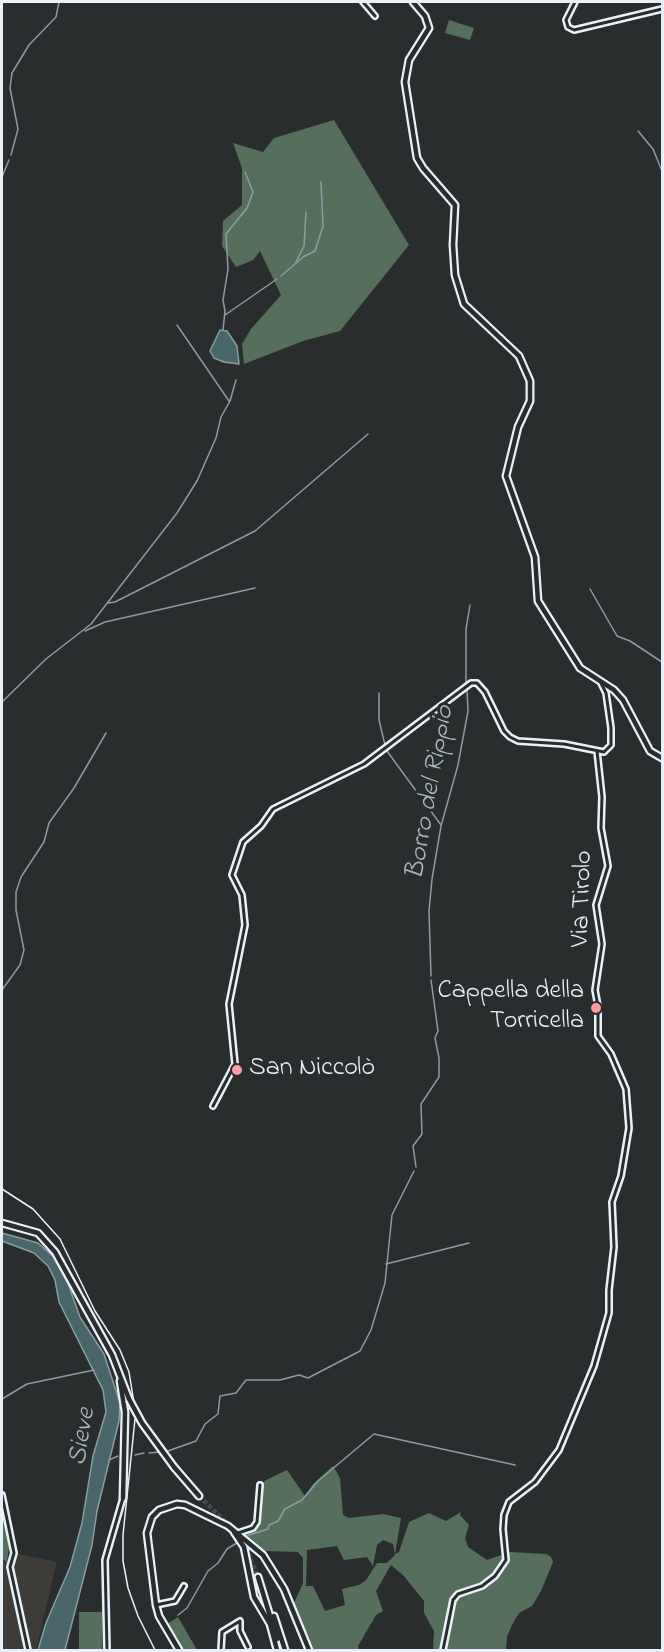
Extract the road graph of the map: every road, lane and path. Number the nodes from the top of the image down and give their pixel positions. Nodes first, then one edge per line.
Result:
1 (363, 2) edge
2 (413, 2) edge
3 (575, 2) edge
4 (663, 9) edge
5 (375, 16) dead end
6 (600, 681) junction
7 (597, 751) junction
8 (663, 758) edge
9 (213, 1106) dead end
10 (2, 1223) edge
11 (112, 1355) junction
12 (260, 1485) dead end
13 (2, 1496) edge
14 (199, 1496) tunnel mouth
15 (123, 1498) joint
16 (228, 1526) junction
17 (242, 1536) junction
18 (258, 1577) tunnel mouth
19 (184, 1586) dead end
20 (264, 1592) junction
21 (156, 1605) junction
22 (248, 1647) dead end
23 (28, 1650) edge
24 (107, 1650) edge
25 (179, 1650) edge
26 (221, 1650) edge
27 (278, 1650) edge
28 (285, 1650) edge
29 (309, 1650) edge
30 (443, 1650) edge

1 - 5 street
2 - 6 main road
3 - 4 street
6 - 7 street
6 - 8 main road
7 - 9 street
7 - 30 street, Via Tirolo
10 - 11 main road
11 - 14 main road, bridge
11 - 15 main road
12 - 17 street
13 - 23 street
15 - 24 street
16 - 17 main road
16 - 21 main road
16 - 27 main road
17 - 29 main road
18 - 20 main road
19 - 21 street
20 - 27 main road
20 - 28 main road
21 - 25 main road
22 - 26 street

